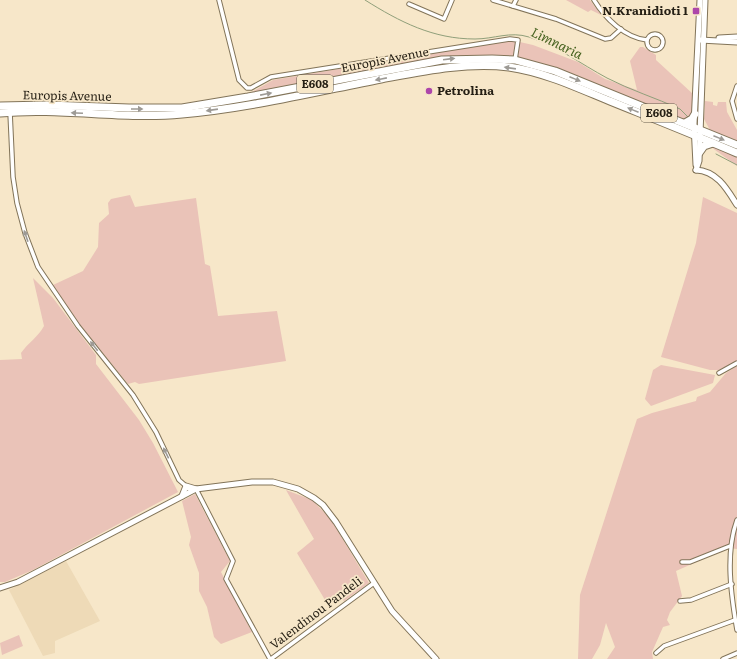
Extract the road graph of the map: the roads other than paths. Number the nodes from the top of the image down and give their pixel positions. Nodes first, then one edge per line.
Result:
1 (219, 0) edge
2 (452, 0) edge
3 (493, 0) edge
4 (516, 0) edge
5 (594, 0) edge
6 (700, 0) edge
7 (705, 0) edge
8 (409, 4) dead end
9 (513, 6) junction
10 (621, 29) junction
11 (737, 37) edge
12 (701, 38) junction
13 (647, 40) junction
14 (720, 41) junction
15 (737, 42) edge
16 (703, 47) junction
17 (515, 60) junction
18 (737, 86) edge
19 (0, 106) edge
20 (10, 112) junction
21 (0, 113) edge
22 (695, 114) junction
23 (737, 119) edge
24 (685, 123) junction
25 (697, 133) junction
26 (715, 144) junction
27 (737, 145) edge
28 (700, 153) junction
29 (737, 153) edge
30 (696, 170) junction
31 (737, 205) edge
32 (737, 363) edge
33 (719, 373) dead end
34 (186, 486) junction
35 (196, 489) junction
36 (182, 496) junction
37 (737, 520) edge
38 (730, 546) junction
39 (682, 562) dead end
40 (374, 583) junction
41 (732, 584) junction
42 (0, 588) edge
43 (680, 600) dead end
44 (735, 620) junction
45 (737, 630) edge
46 (656, 653) dead end
47 (737, 653) edge
48 (271, 659) edge
49 (436, 659) edge
50 (723, 659) edge

1 - 17 street
2 - 8 street
3 - 9 street
4 - 9 street
5 - 10 street
6 - 12 street
7 - 12 street
9 - 10 street
10 - 13 street
11 - 12 street
12 - 14 street
12 - 16 street
12 - 22 street
13 - 13 street
14 - 15 street
14 - 16 street
16 - 25 street
19 -> 17 highway, Europis Avenue / E608
17 -> 24 highway, Europis Avenue / E608
18 - 23 street
20 - 21 highway, Europis Avenue / E608
25 -> 20 highway, Europis Avenue / E608
34 -> 20 street
22 - 24 highway
22 - 25 street
24 - 25 highway, Europis Avenue / E608
25 - 26 highway, Europis Avenue / E608
25 -> 27 highway, Europis Avenue / E608
25 - 28 street
25 - 30 street
26 - 28 highway
26 - 29 highway, Europis Avenue / E608
28 - 30 street
30 - 31 street
32 - 33 street
34 - 35 street
34 - 36 street
35 - 36 street
35 - 40 street
35 - 48 street
36 - 42 street
37 - 38 street
38 - 39 street
38 - 41 street
40 - 48 street, Valendinou Pandeli
40 - 49 street
41 - 43 street
41 - 44 street
44 - 45 street
44 - 46 street
47 - 50 street

